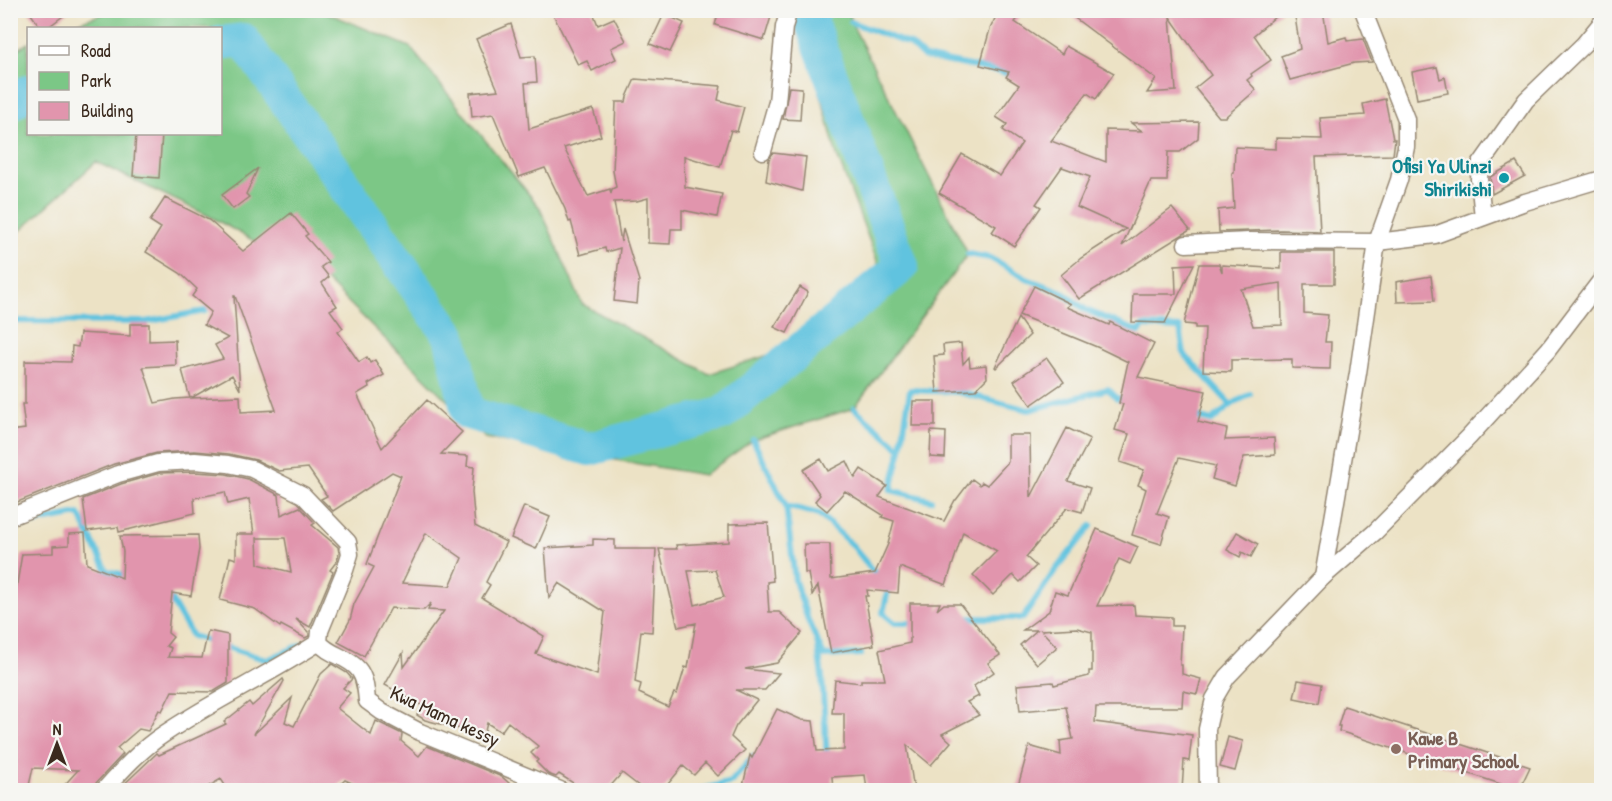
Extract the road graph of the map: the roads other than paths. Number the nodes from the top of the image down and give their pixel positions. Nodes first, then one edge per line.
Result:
1 (789, 10) edge
2 (1363, 10) edge
3 (1602, 22) edge
4 (763, 151) dead end
5 (1602, 179) edge
6 (1483, 217) junction
7 (1377, 242) junction
8 (1186, 244) dead end
9 (1602, 279) edge
10 (10, 517) edge
11 (1323, 577) junction
12 (319, 642) junction
13 (104, 790) edge
14 (560, 790) edge
15 (1208, 790) edge

1 - 4 street
2 - 7 street
3 - 6 street
5 - 6 street
6 - 7 street
7 - 8 street
7 - 11 street
9 - 11 street
10 - 12 street
11 - 15 street
12 - 13 street
12 - 14 street, Kwa Mama kessy

